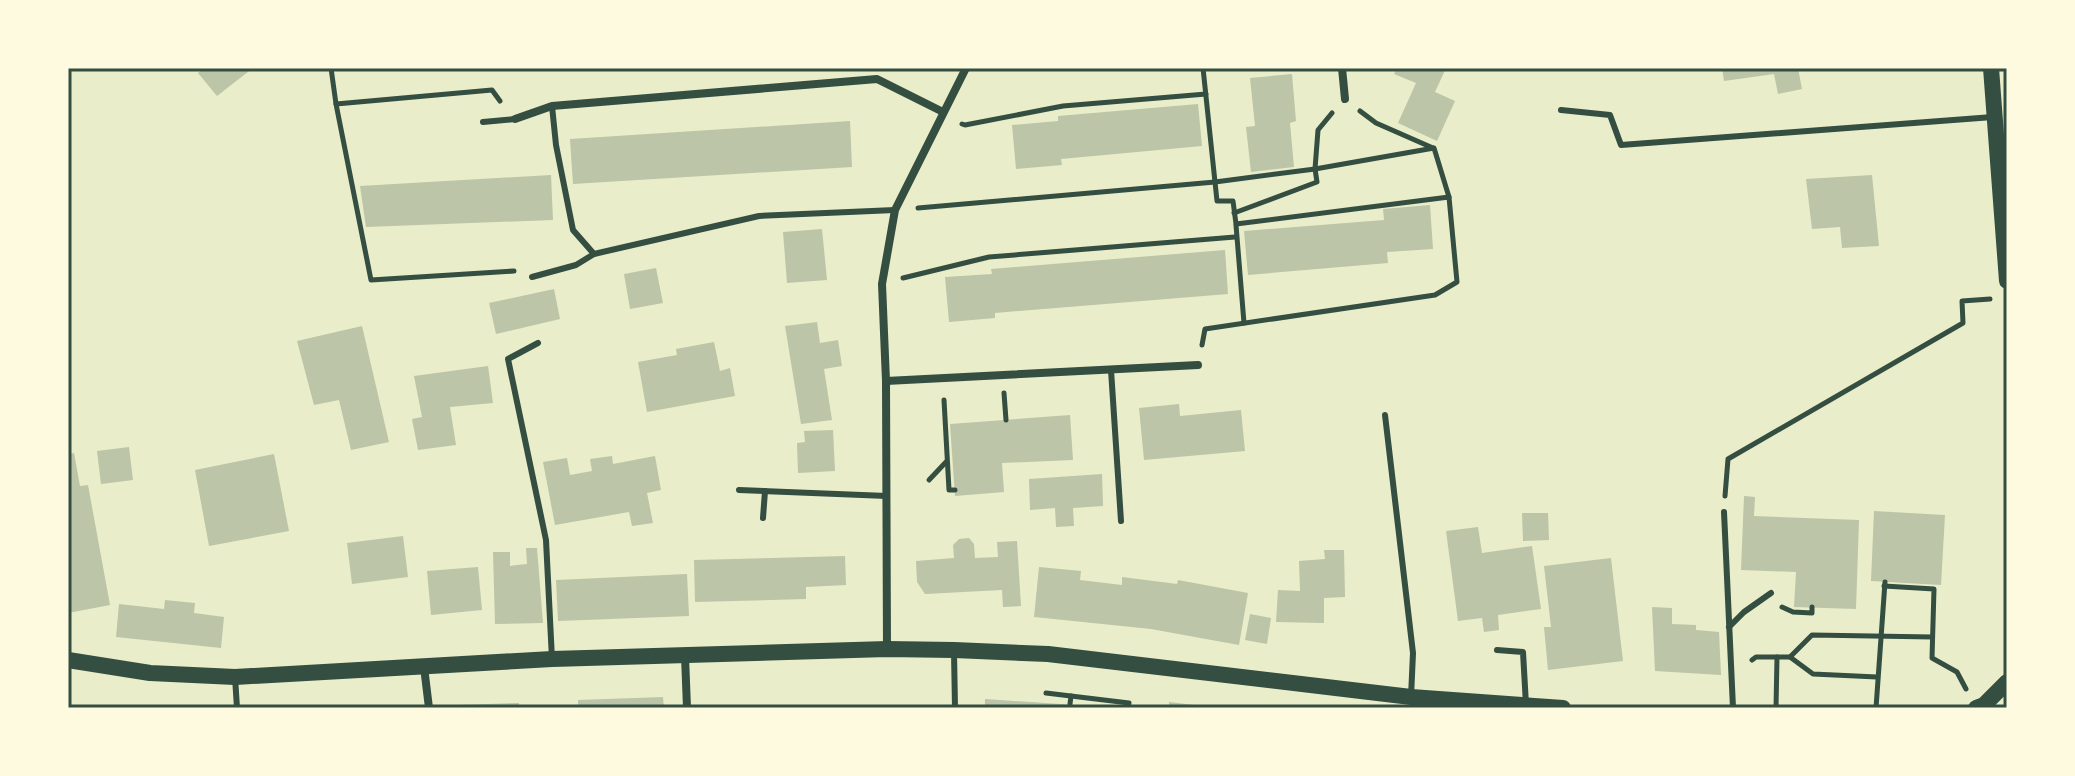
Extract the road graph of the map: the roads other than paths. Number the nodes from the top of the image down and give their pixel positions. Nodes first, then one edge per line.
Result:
1 (966, 68) edge
2 (1342, 68) edge
3 (1991, 68) edge
4 (1345, 99) road end
5 (552, 106) junction
6 (1561, 110) dead end
7 (943, 112) junction
8 (1993, 117) junction
9 (515, 119) joint
10 (483, 122) dead end
11 (895, 210) junction
12 (2004, 212) edge
13 (594, 254) junction
14 (532, 277) road end
15 (2007, 281) edge
16 (538, 343) dead end
17 (1198, 365) road end
18 (1111, 370) junction
19 (886, 381) junction
20 (1385, 415) dead end
21 (739, 490) dead end
22 (765, 491) junction
23 (887, 496) junction
24 (1724, 512) road end
25 (763, 518) dead end
26 (1121, 521) dead end
27 (1771, 593) dead end
28 (1729, 627) junction
29 (887, 649) junction
30 (954, 650) junction
31 (1497, 650) dead end
32 (685, 656) junction
33 (552, 659) junction
34 (68, 660) edge
35 (424, 666) junction
36 (235, 677) junction
37 (2007, 682) edge
38 (1411, 697) junction
39 (1528, 706) edge
40 (237, 708) edge
41 (429, 708) edge
42 (687, 708) edge
43 (955, 708) edge
44 (1563, 708) edge
45 (1733, 708) edge
46 (1976, 708) edge

1 - 7 street
2 - 4 street
3 - 8 main road
5 - 7 street
5 - 9 street
5 - 13 lane
6 - 8 lane
7 - 11 street
8 - 12 main road
9 - 10 lane
11 - 13 lane
11 - 19 street
12 - 15 main road
13 - 14 lane
16 - 33 lane
17 - 18 street
18 - 19 street
18 - 26 lane
19 - 23 street
20 - 38 lane
21 - 22 lane
22 - 23 lane
22 - 25 lane
23 - 29 street
24 - 28 lane
27 - 28 lane
28 - 45 lane
29 - 30 main road
29 - 32 main road
30 - 38 main road
30 - 43 lane
31 - 39 lane
32 - 33 main road
32 - 42 street
33 - 35 main road
34 - 36 main road
35 - 36 main road
35 - 41 street
36 - 40 lane
37 - 46 main road
38 - 39 main road
39 - 44 main road

